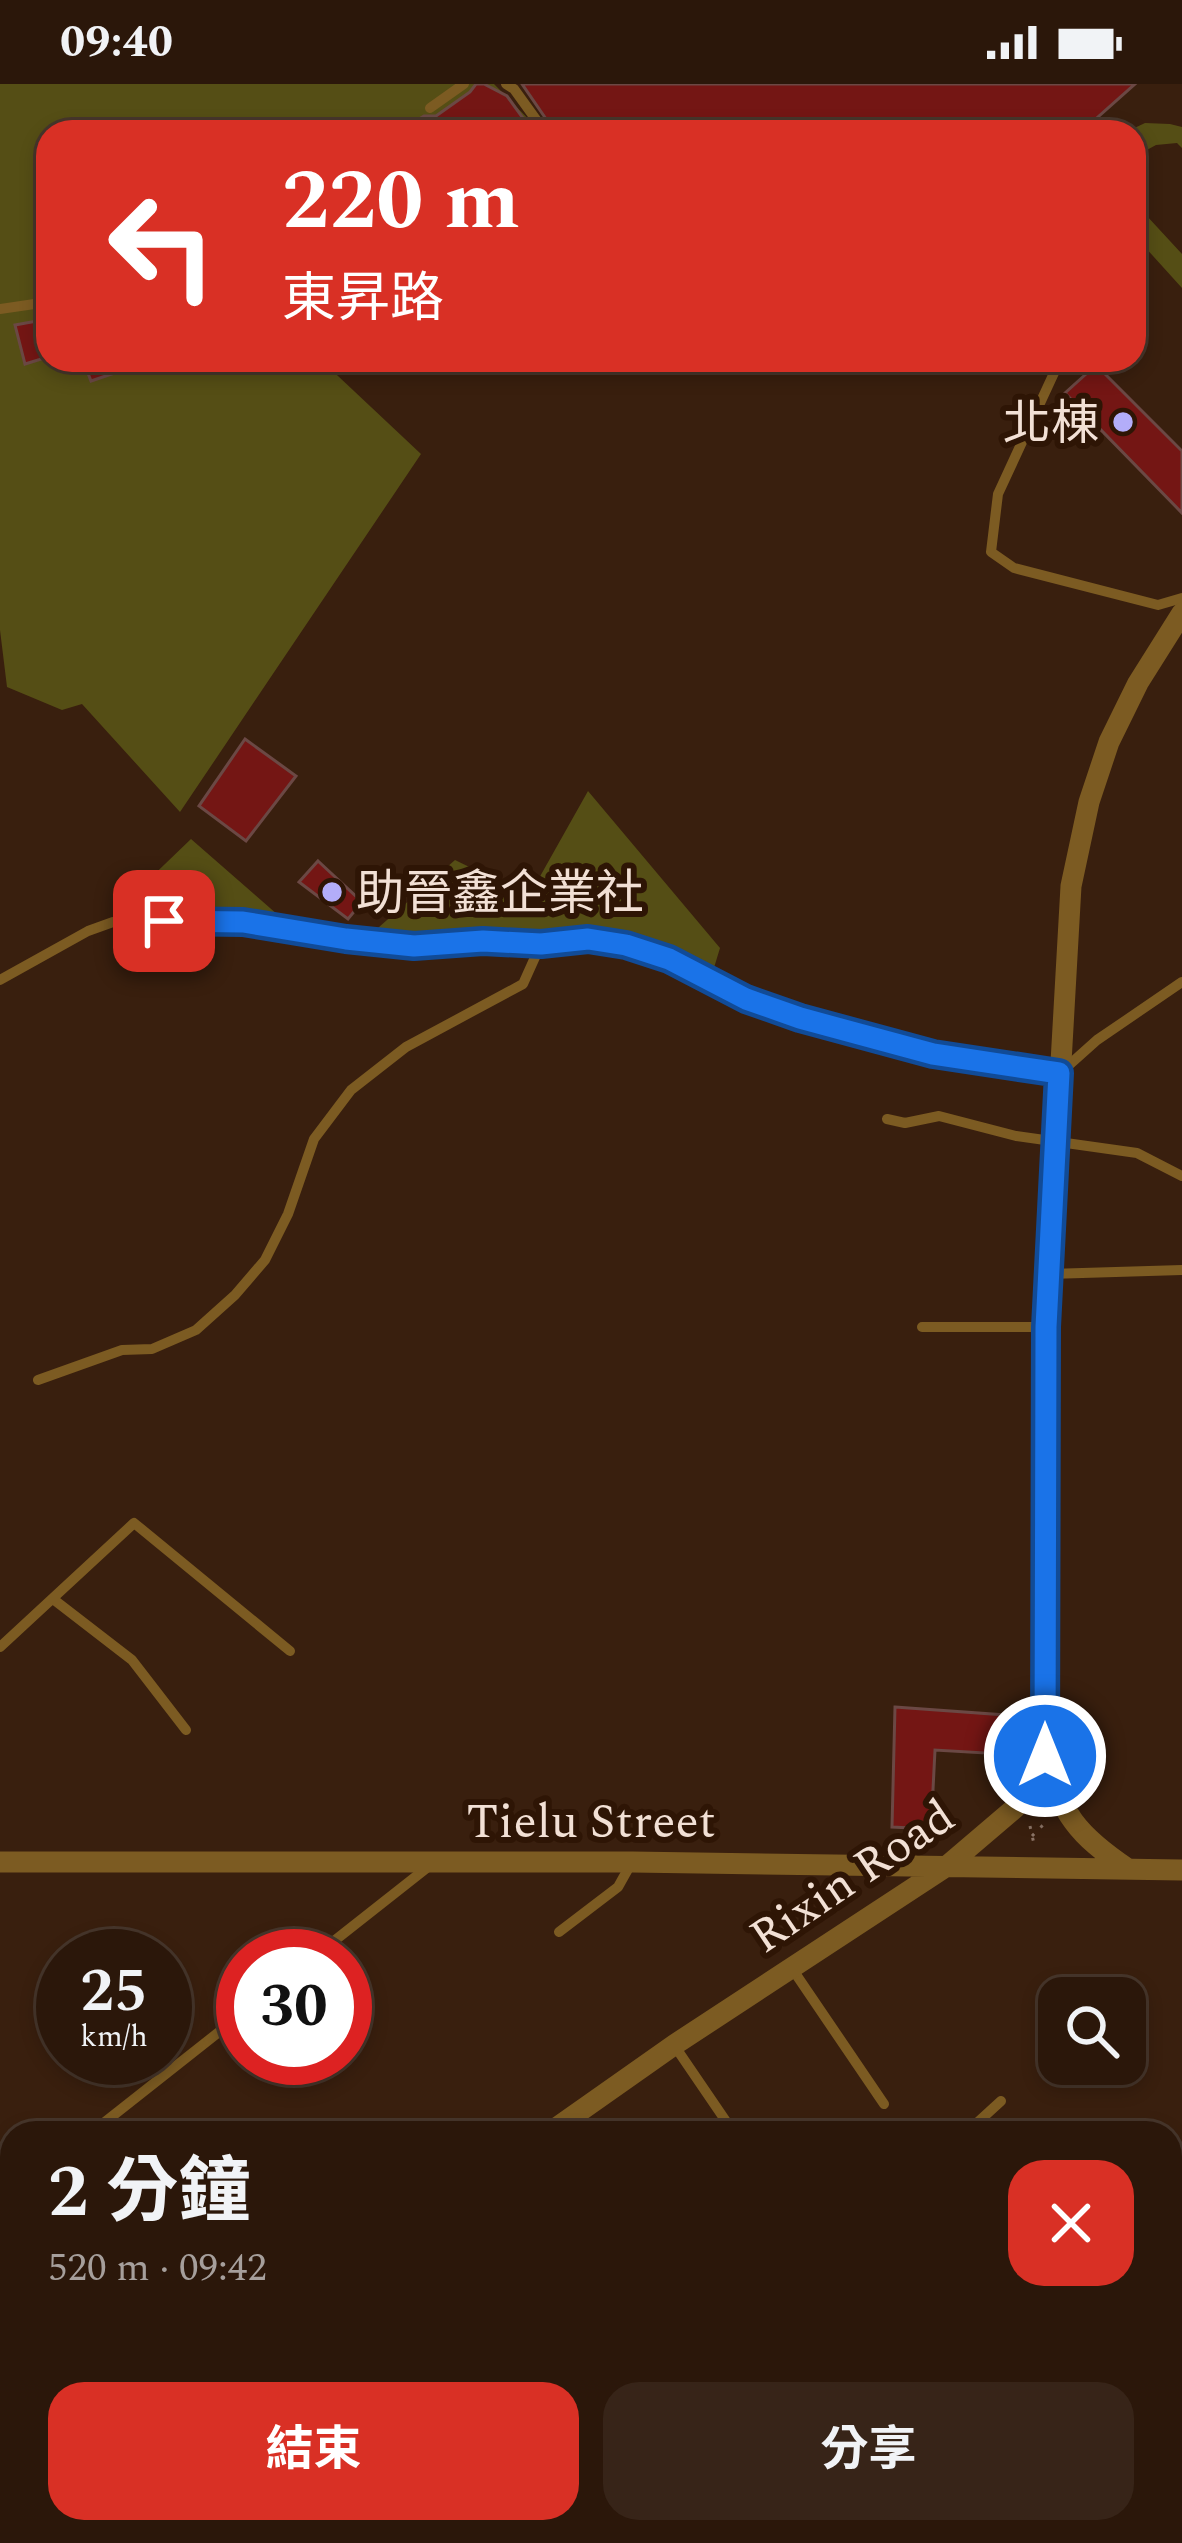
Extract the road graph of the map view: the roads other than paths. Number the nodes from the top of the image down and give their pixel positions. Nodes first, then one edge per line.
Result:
1 (464, 84) edge
2 (506, 84) edge
3 (430, 108) dead end
4 (536, 120) edge
5 (36, 304) edge
6 (0, 309) edge
7 (1054, 372) edge
8 (1182, 598) edge
9 (1182, 613) edge
10 (541, 944) junction
11 (0, 980) edge
12 (1182, 982) edge
13 (1059, 1073) junction
14 (887, 1119) dead end
15 (1055, 1139) junction
16 (1182, 1176) edge
17 (1182, 1270) edge
18 (1049, 1274) junction
19 (922, 1327) dead end
20 (1046, 1327) junction
21 (38, 1381) dead end
22 (53, 1599) junction
23 (0, 1647) edge
24 (290, 1651) dead end
25 (186, 1730) dead end
26 (1045, 1756) junction
27 (0, 1862) edge
28 (436, 1862) junction
29 (632, 1862) junction
30 (947, 1866) junction
31 (1128, 1869) junction
32 (1182, 1870) edge
33 (350, 1929) edge
34 (559, 1932) dead end
35 (791, 1967) junction
36 (216, 2034) edge
37 (674, 2045) junction
38 (1001, 2101) dead end
39 (884, 2104) dead end
40 (578, 2113) junction
41 (106, 2121) edge
42 (566, 2121) edge
43 (584, 2121) edge
44 (726, 2121) edge
45 (979, 2121) edge

1 - 3 lane
2 - 4 lane
5 - 6 lane
7 - 8 lane
9 - 13 street, Rixin Road
10 - 11 lane
10 - 13 lane
10 - 21 lane
12 - 13 lane
13 - 15 street, Rixin Road
14 - 15 lane
15 - 16 lane
15 - 18 street, Rixin Road
17 - 18 lane
18 - 20 street, Rixin Road
19 - 20 lane
20 - 26 street, Rixin Road
22 - 23 lane
22 - 24 lane
22 - 25 lane
26 - 30 street, Rixin Road
26 - 31 street
27 - 28 street, Tielu Street
28 - 29 street, Tielu Street
28 - 33 lane
29 - 30 street, Tielu Street
29 - 34 lane
30 - 31 street, Tielu Street
30 - 35 street, Rixin Road
31 - 32 street, Tielu Street
35 - 37 street, Rixin Road
35 - 39 lane
36 - 41 lane
37 - 40 street, Rixin Road
37 - 44 lane
38 - 45 lane
40 - 42 street, Rixin Road
40 - 43 lane

